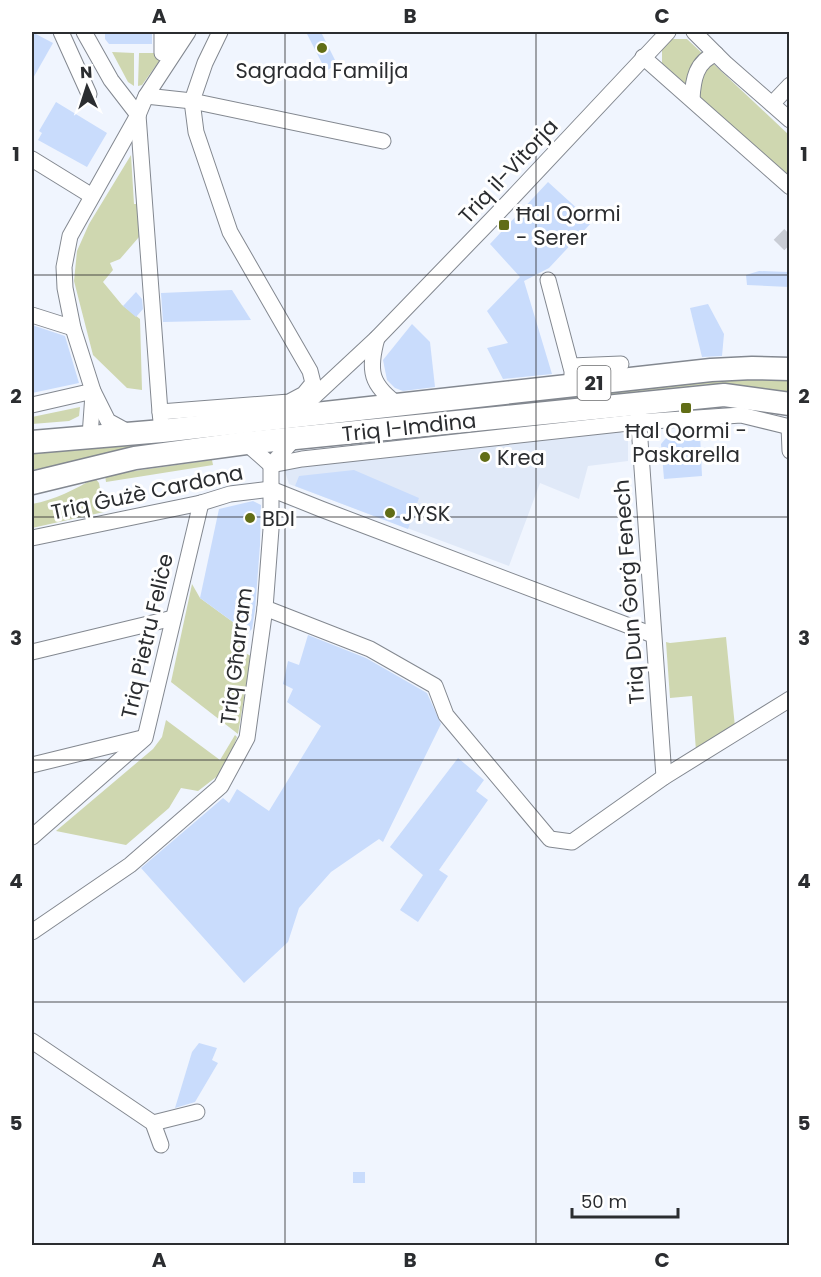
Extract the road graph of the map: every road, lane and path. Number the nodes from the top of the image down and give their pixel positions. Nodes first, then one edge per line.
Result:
1 (61, 32) edge
2 (84, 32) edge
3 (162, 32) edge
4 (176, 32) edge
5 (188, 32) edge
6 (220, 32) edge
7 (668, 32) edge
8 (694, 32) edge
9 (716, 54) junction
10 (643, 57) junction
11 (789, 85) edge
12 (89, 94) dead end
13 (146, 96) junction
14 (692, 99) junction
15 (192, 101) junction
16 (772, 104) junction
17 (138, 115) junction
18 (789, 120) edge
19 (383, 141) dead end
20 (32, 159) edge
21 (789, 187) edge
22 (92, 196) junction
23 (548, 280) dead end
24 (32, 315) edge
25 (73, 328) junction
26 (377, 338) junction
27 (621, 364) dead end
28 (789, 369) edge
29 (572, 376) junction
30 (93, 391) junction
31 (32, 405) edge
32 (400, 406) junction
33 (638, 413) junction
34 (789, 419) edge
35 (161, 422) junction
36 (293, 428) junction
37 (130, 433) junction
38 (90, 436) junction
39 (32, 442) edge
40 (246, 443) junction
41 (789, 451) edge
42 (271, 465) junction
43 (32, 483) edge
44 (271, 489) junction
45 (201, 503) junction
46 (32, 538) edge
47 (265, 608) junction
48 (173, 618) junction
49 (653, 635) junction
50 (32, 652) edge
51 (789, 699) edge
52 (145, 738) junction
53 (32, 765) edge
54 (664, 777) junction
55 (32, 837) edge
56 (32, 932) edge
57 (32, 1041) edge
58 (197, 1113) dead end
59 (153, 1123) junction
60 (160, 1145) dead end

1 - 12 street
2 - 17 street
3 - 4 street
5 - 13 street
6 - 15 street
7 - 10 street, Triq il-Vitorja
8 - 9 street
9 - 14 street
9 - 16 street
10 - 14 street
10 - 26 street, Triq il-Vitorja
11 - 16 street
13 - 15 street
13 - 17 street
14 - 21 street
15 - 19 street
15 - 35 street
16 - 18 street
17 - 22 street
17 - 35 street
20 - 22 street
22 - 25 street
23 - 29 street
24 - 25 street
25 - 30 street
26 - 32 street
26 - 36 street, Triq il-Vitorja
27 - 29 street
28 - 29 highway, Triq l-Imdina / 21
29 - 32 highway, Triq l-Imdina / 21
30 - 31 street
30 - 37 street
30 - 38 street
32 - 36 highway, Triq l-Imdina / 21
33 - 34 highway, Triq l-Imdina / 21
33 - 36 highway, Triq l-Imdina / 21
33 - 42 street, Triq l-Imdina
33 - 49 street, Triq Dun Ġorġ Fenech
34 - 41 street
35 - 36 highway, Triq l-Imdina / 21
35 - 37 highway, Triq l-Imdina / 21
36 - 40 highway, Triq l-Imdina / 21
36 - 42 street
37 - 38 highway, Triq l-Imdina / 21
38 - 39 highway, Triq l-Imdina / 21
40 - 42 street
40 - 43 highway, Triq l-Imdina / 21
42 - 44 street, Triq Għarram
44 - 45 street, Triq Ġużè Cardona
44 - 47 street, Triq Għarram
44 - 49 street
45 - 46 street, Triq Ġużè Cardona
45 - 48 street, Triq Pietru Feliċe
47 - 54 street
47 - 56 street, Triq Għarram
48 - 50 street
48 - 52 street, Triq Pietru Feliċe
49 - 54 street, Triq Dun Ġorġ Fenech
51 - 54 street
52 - 53 street
52 - 55 street, Triq Pietru Feliċe
57 - 59 street
58 - 59 street
59 - 60 street

